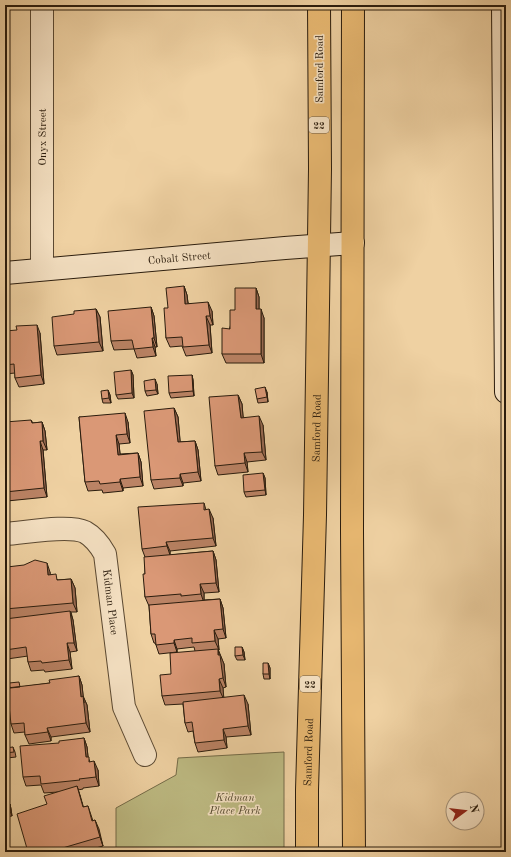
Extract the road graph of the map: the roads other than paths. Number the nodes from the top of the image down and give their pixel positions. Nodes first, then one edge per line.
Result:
1 (42, 5) edge
2 (319, 5) edge
3 (353, 5) edge
4 (503, 5) edge
5 (353, 243) junction
6 (318, 245) junction
7 (42, 269) junction
8 (5, 273) edge
9 (506, 392) edge
10 (5, 534) edge
11 (145, 755) dead end
12 (307, 852) edge
13 (354, 852) edge

1 - 7 street, Onyx Street
2 - 6 main road, Samford Road / 22
3 - 5 main road
4 - 9 street
5 - 6 street, Cobalt Street
5 - 13 main road
6 - 7 street, Cobalt Street
6 - 12 main road, Samford Road / 22
7 - 8 street, Cobalt Street
10 - 11 street, Kidman Place

